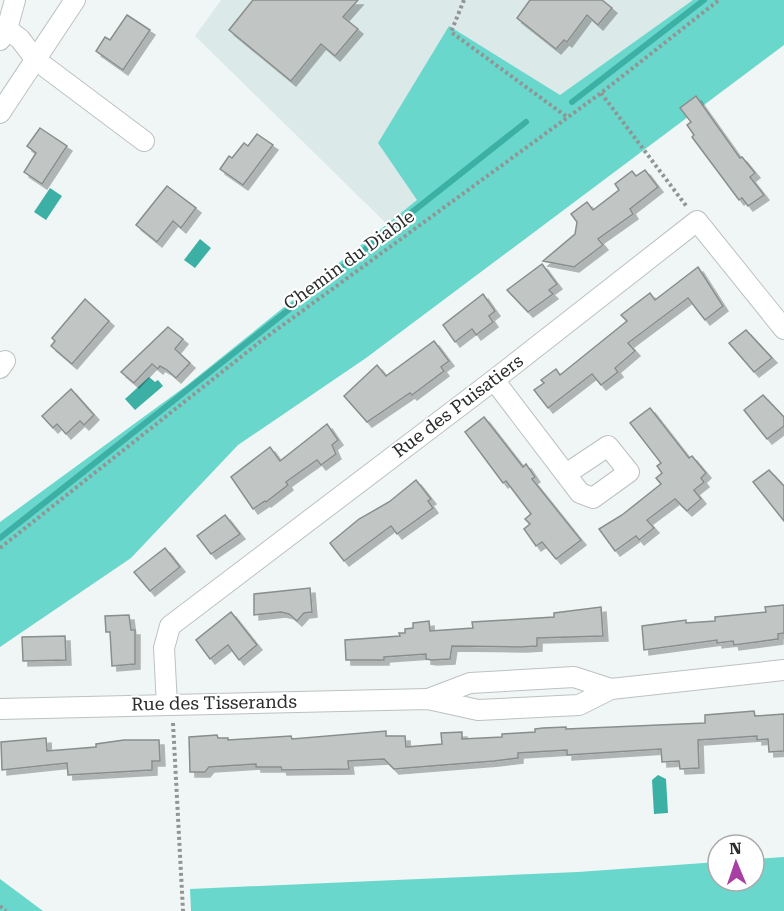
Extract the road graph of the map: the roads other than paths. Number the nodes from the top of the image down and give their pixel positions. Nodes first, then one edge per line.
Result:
1 (15, 0) edge
2 (75, 0) edge
3 (3, 35) edge
4 (36, 60) junction
5 (0, 113) edge
6 (144, 141) dead end
7 (784, 329) edge
8 (494, 380) junction
9 (566, 474) dead end
10 (784, 670) edge
11 (611, 689) junction
12 (428, 699) junction
13 (170, 704) junction
14 (0, 709) edge

1 - 3 street
2 - 4 street
3 - 4 street
4 - 5 street
4 - 6 street
7 - 8 street, Rue des Puisatiers
8 - 9 street
8 - 13 street, Rue des Puisatiers
10 - 11 street, Rue des Tisserands
11 - 12 street, Rue des Tisserands
11 - 12 street, Rue des Tisserands
12 - 13 street, Rue des Tisserands
13 - 14 street, Rue des Tisserands

